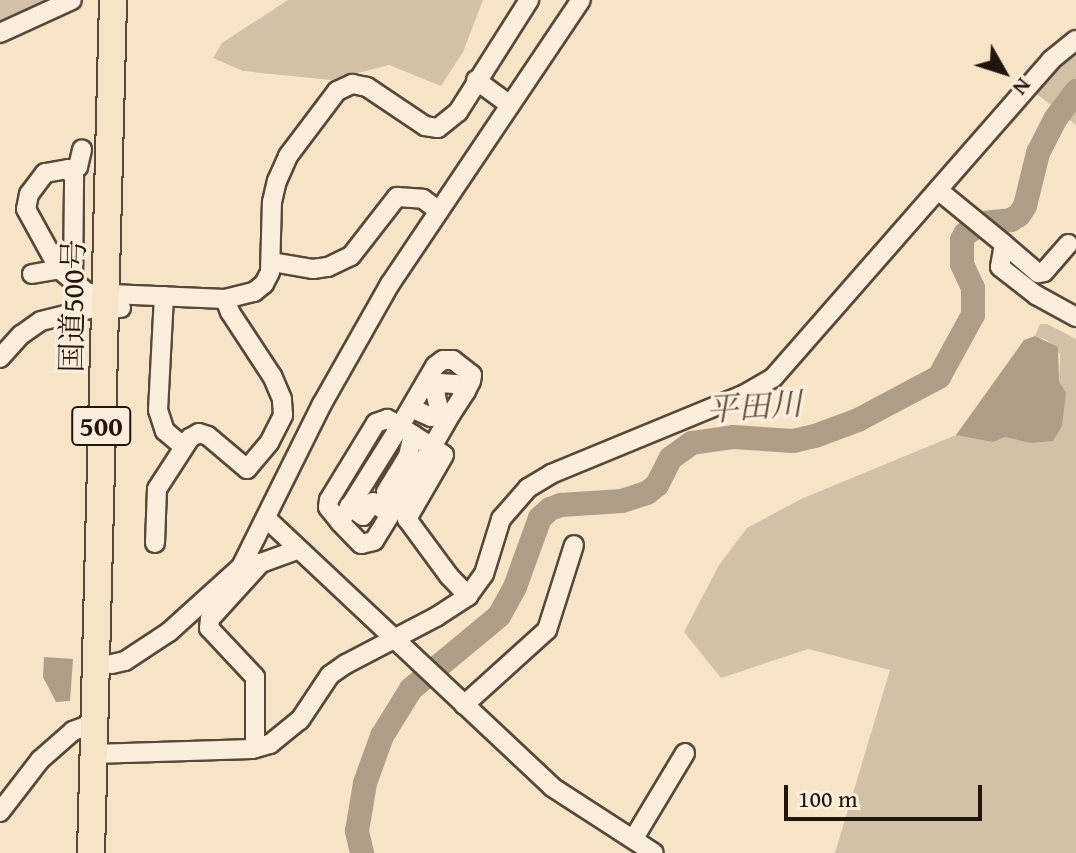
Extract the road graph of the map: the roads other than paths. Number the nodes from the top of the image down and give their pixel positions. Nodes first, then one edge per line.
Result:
1 (72, 0) edge
2 (113, 0) edge
3 (129, 0) edge
4 (529, 0) edge
5 (581, 0) edge
6 (0, 33) edge
7 (1076, 40) edge
8 (476, 80) junction
9 (510, 105) junction
10 (82, 149) dead end
11 (72, 172) junction
12 (941, 192) junction
13 (439, 211) junction
14 (1001, 242) junction
15 (1068, 244) dead end
16 (272, 262) junction
17 (32, 274) dead end
18 (66, 275) junction
19 (249, 294) junction
20 (164, 296) junction
21 (225, 299) junction
22 (112, 300) junction
23 (1076, 317) edge
24 (234, 319) junction
25 (0, 358) edge
26 (466, 391) junction
27 (411, 408) junction
28 (406, 430) junction
29 (183, 446) junction
30 (432, 447) junction
31 (373, 468) junction
32 (392, 481) junction
33 (394, 509) junction
34 (344, 514) junction
35 (267, 519) junction
36 (155, 543) dead end
37 (574, 545) dead end
38 (297, 550) junction
39 (468, 596) junction
40 (397, 638) junction
41 (112, 664) junction
42 (464, 705) junction
43 (94, 723) junction
44 (255, 748) junction
45 (101, 752) junction
46 (685, 753) dead end
47 (1, 806) edge
48 (637, 844) edge
49 (91, 853) edge
50 (107, 853) edge
51 (654, 853) edge

1 - 6 street
2 - 22 highway, 国道500号 / 500
3 - 22 highway, 国道500号 / 500
4 - 8 street
5 - 9 street
7 - 12 street
8 - 9 street
8 - 16 street
9 - 13 street
10 - 11 street
11 - 18 street
11 - 18 street
12 - 14 street
12 - 39 street
13 - 16 street
13 - 35 street
14 - 15 street
14 - 23 street
16 - 19 street
17 - 18 street
18 - 22 street
19 - 21 street
19 - 24 street
20 - 21 street
20 - 22 street
20 - 29 street
21 - 24 street
22 - 25 street
22 - 41 highway, 国道500号 / 500
22 - 43 highway, 国道500号 / 500
24 - 29 street
26 - 27 street
26 - 27 street
26 - 30 street
27 - 28 street
28 - 30 street
28 - 31 street
28 - 32 street
28 - 34 street
29 - 36 street
30 - 33 street
30 - 39 street
31 - 32 street
31 - 34 street
32 - 33 street
33 - 34 street
33 - 34 street
35 - 38 street
35 - 41 street
37 - 42 street
38 - 40 street
38 - 44 street
39 - 40 street
40 - 42 street
40 - 44 street
41 - 45 highway, 国道500号 / 500
42 - 48 street
43 - 45 highway, 国道500号 / 500
43 - 47 street
44 - 45 street
45 - 49 highway, 国道500号 / 500
45 - 50 highway, 国道500号 / 500
46 - 48 street
48 - 51 street

